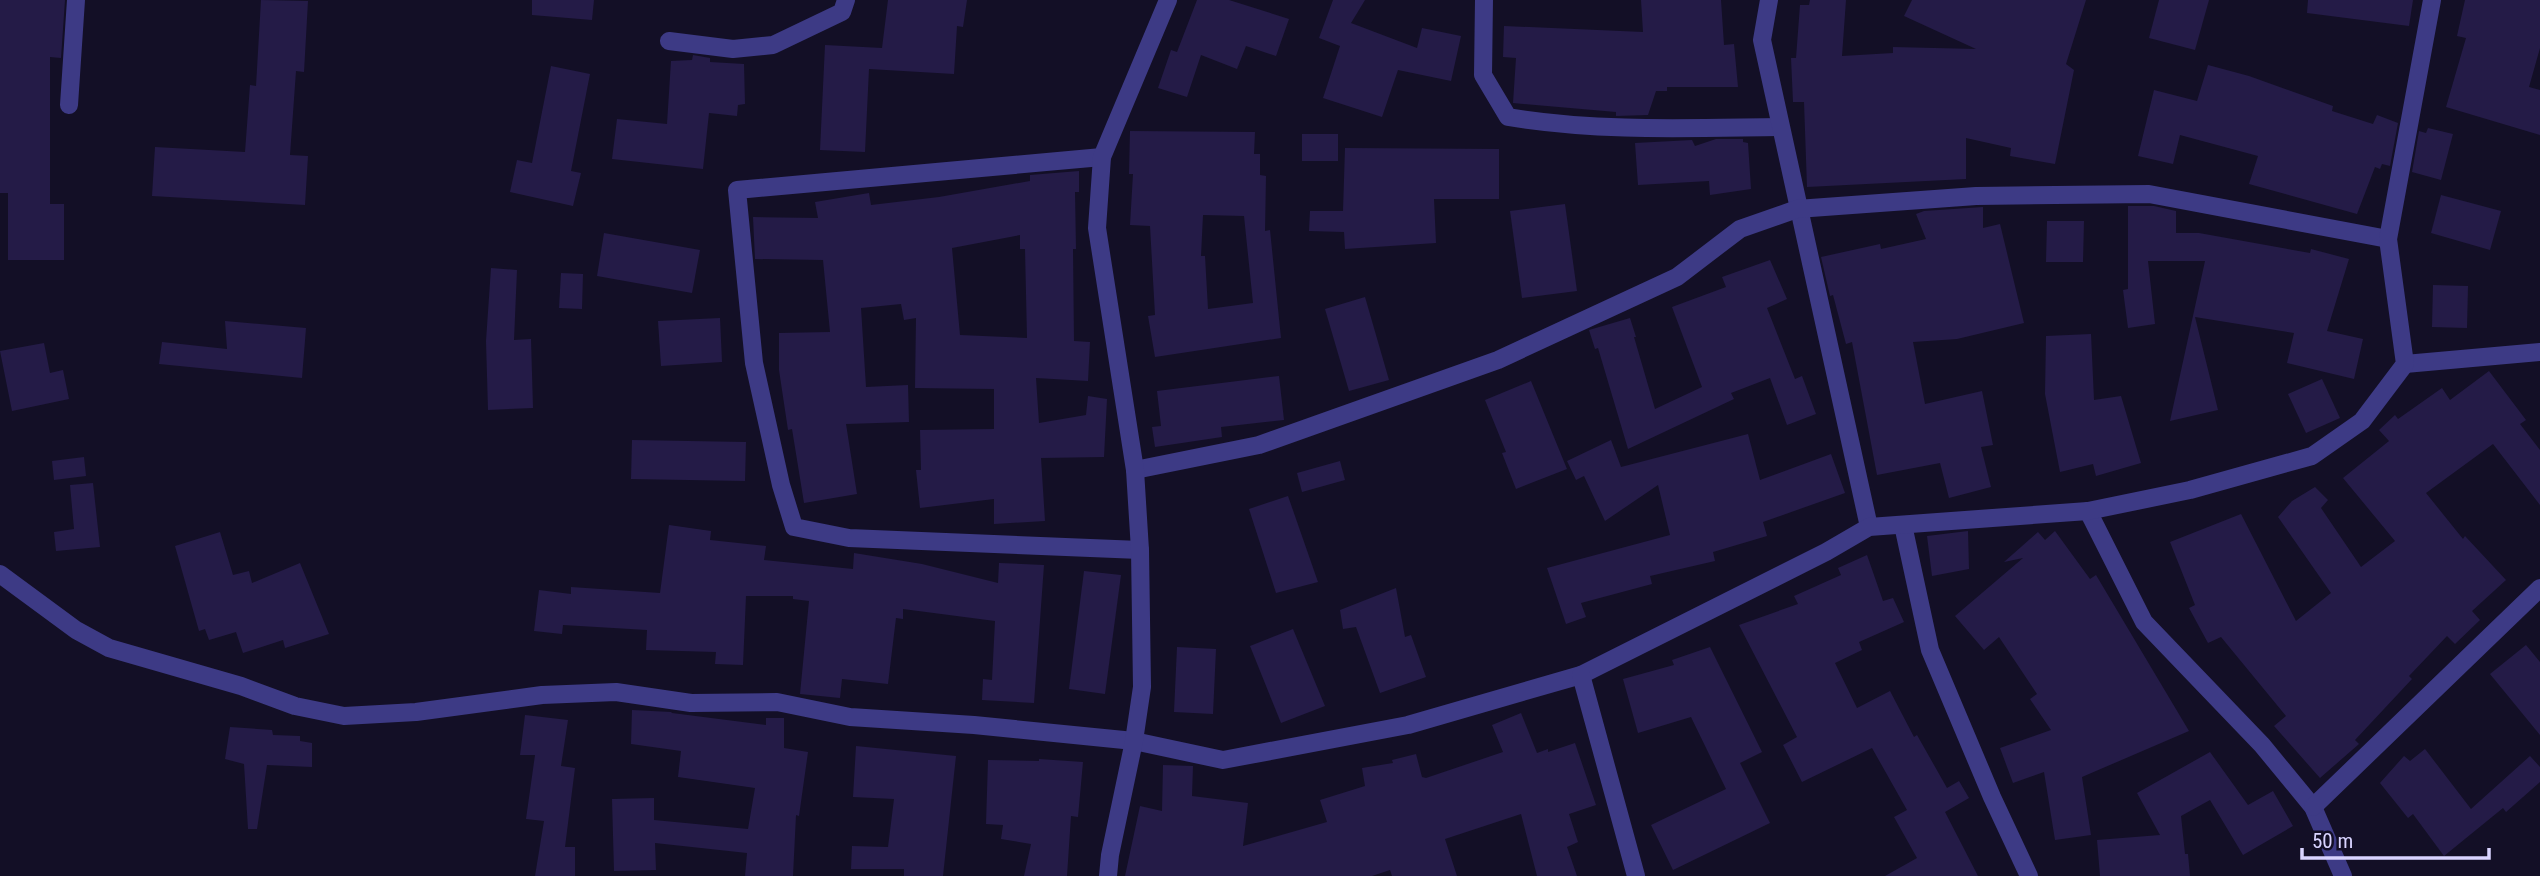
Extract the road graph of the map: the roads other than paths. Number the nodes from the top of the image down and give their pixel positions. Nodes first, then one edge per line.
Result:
1 (76, 0) edge
2 (846, 0) edge
3 (1168, 0) edge
4 (1484, 0) edge
5 (1769, 0) edge
6 (2432, 0) edge
7 (669, 41) dead end
8 (69, 105) dead end
9 (1779, 127) junction
10 (1102, 156) junction
11 (1797, 209) junction
12 (2388, 239) junction
13 (2540, 352) edge
14 (2405, 364) junction
15 (1135, 470) junction
16 (2088, 511) junction
17 (1903, 525) junction
18 (1869, 527) junction
19 (1140, 550) junction
20 (0, 573) edge
21 (2540, 588) edge
22 (1581, 675) junction
23 (1134, 741) junction
24 (2313, 807) junction
25 (1108, 876) edge
26 (1636, 876) edge
27 (2029, 876) edge
28 (2343, 876) edge

1 - 8 street
2 - 7 street
3 - 10 street
4 - 9 street
5 - 9 street
6 - 12 street
9 - 11 street
10 - 15 street
10 - 19 street
11 - 12 street
11 - 15 street
11 - 18 street
12 - 14 street
13 - 14 street
14 - 16 street
15 - 19 street
16 - 17 street
16 - 24 street
17 - 18 street
17 - 27 street
18 - 22 street
19 - 23 street
20 - 23 street
21 - 24 street
22 - 23 street
22 - 26 street
23 - 25 street
24 - 28 street

